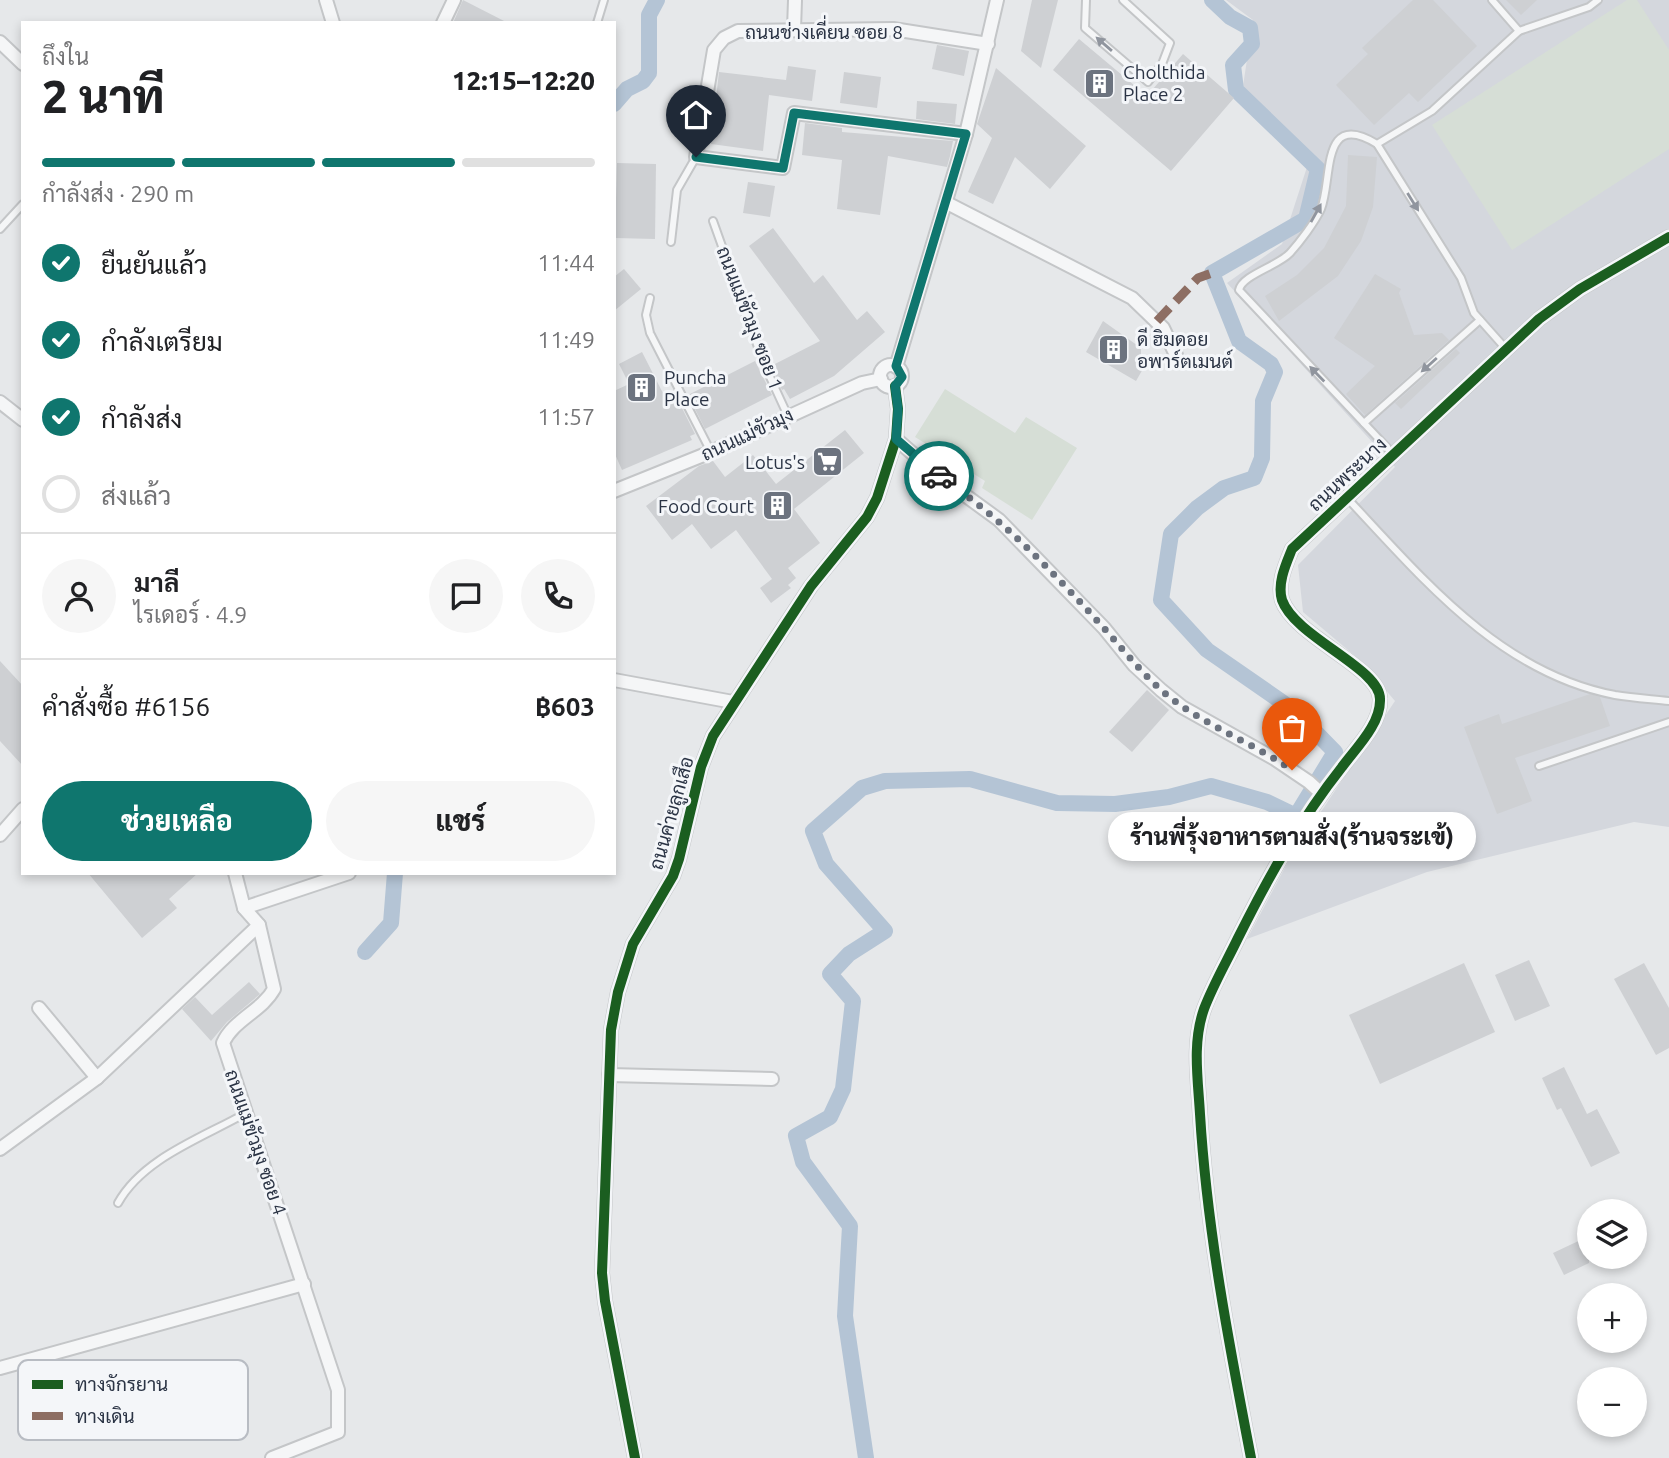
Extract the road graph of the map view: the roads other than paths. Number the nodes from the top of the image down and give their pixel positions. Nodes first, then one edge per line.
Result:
1 (326, 0) edge
2 (454, 0) edge
3 (604, 0) edge
4 (795, 0) edge
5 (997, 0) edge
6 (1086, 0) edge
7 (1123, 0) edge
8 (1492, 0) edge
9 (1598, 0) edge
10 (332, 21) edge
11 (444, 21) edge
12 (598, 21) edge
13 (794, 29) junction
14 (1518, 31) junction
15 (0, 42) edge
16 (988, 44) junction
17 (21, 62) edge
18 (966, 134) junction
19 (1377, 144) junction
20 (696, 157) junction
21 (947, 202) junction
22 (21, 206) edge
23 (713, 221) dead end
24 (0, 229) edge
25 (1669, 237) edge
26 (671, 242) dead end
27 (650, 298) dead end
28 (1480, 320) junction
29 (1506, 349) junction
30 (1176, 355) dead end
31 (896, 366) junction
32 (881, 379) junction
33 (895, 386) junction
34 (0, 402) edge
35 (788, 414) junction
36 (21, 418) edge
37 (1364, 423) junction
38 (896, 439) junction
39 (711, 452) junction
40 (1393, 454) junction
41 (617, 487) edge
42 (1347, 497) junction
43 (616, 680) edge
44 (1669, 701) edge
45 (733, 702) junction
46 (1669, 722) edge
47 (1539, 766) dead end
48 (1321, 793) junction
49 (21, 811) edge
50 (0, 835) edge
51 (236, 875) edge
52 (343, 875) edge
53 (244, 908) junction
54 (259, 925) junction
55 (39, 1008) dead end
56 (609, 1074) junction
57 (97, 1078) junction
58 (772, 1079) dead end
59 (246, 1113) junction
60 (0, 1149) edge
61 (118, 1203) dead end
62 (304, 1284) junction
63 (29, 1360) edge
64 (18, 1363) edge
65 (0, 1368) edge
66 (272, 1458) edge
67 (635, 1458) edge
68 (1251, 1458) edge

1 - 10 street
2 - 11 street
3 - 12 lane
4 - 13 street
5 - 16 street
7 -> 6 lane
8 - 14 lane
9 - 14 lane
13 - 16 street, ถนนช่างเคี่ยน ซอย 8
13 - 20 street, ถนนช่างเคี่ยน ซอย 8
14 - 19 lane
15 - 17 street
16 - 18 street
18 - 20 street
18 - 21 street
19 -> 28 lane
37 -> 19 lane
20 - 26 lane
21 - 30 street
21 - 31 street
22 - 24 lane
23 - 35 lane, ถนนแม่ขัวมุง ซอย 1
25 - 29 street, ถนนพระนาง
27 - 39 lane
28 - 29 lane
28 -> 37 lane
29 - 40 street, ถนนพระนาง
31 - 32 street
31 - 33 street
32 - 33 street
32 - 35 street, ถนนแม่ขัวมุง
33 - 38 street, ถนนค่ายลูกเสือ
34 - 36 street
35 - 39 street, ถนนแม่ขัวมุง
37 - 40 lane
38 - 45 street, ถนนค่ายลูกเสือ
38 - 48 street
39 - 41 street, ถนนแม่ขัวมุง
40 - 42 street, ถนนพระนาง
42 - 44 lane
42 - 48 street, ถนนพระนาง
43 - 45 street
45 - 56 street, ถนนค่ายลูกเสือ
46 - 47 lane
48 - 68 street
49 - 50 street
51 - 53 street, ถนนแม่ขัวมุง ซอย 4
52 - 53 street
53 - 54 street, ถนนแม่ขัวมุง ซอย 4
54 - 57 street
54 - 59 street, ถนนแม่ขัวมุง ซอย 4
55 - 57 street
56 - 58 street
56 - 67 street, ถนนค่ายลูกเสือ
57 - 60 street
59 - 61 lane
59 - 62 street, ถนนแม่ขัวมุง ซอย 4
62 - 63 street
62 - 66 street, ถนนแม่ขัวมุง ซอย 4
64 - 65 street

